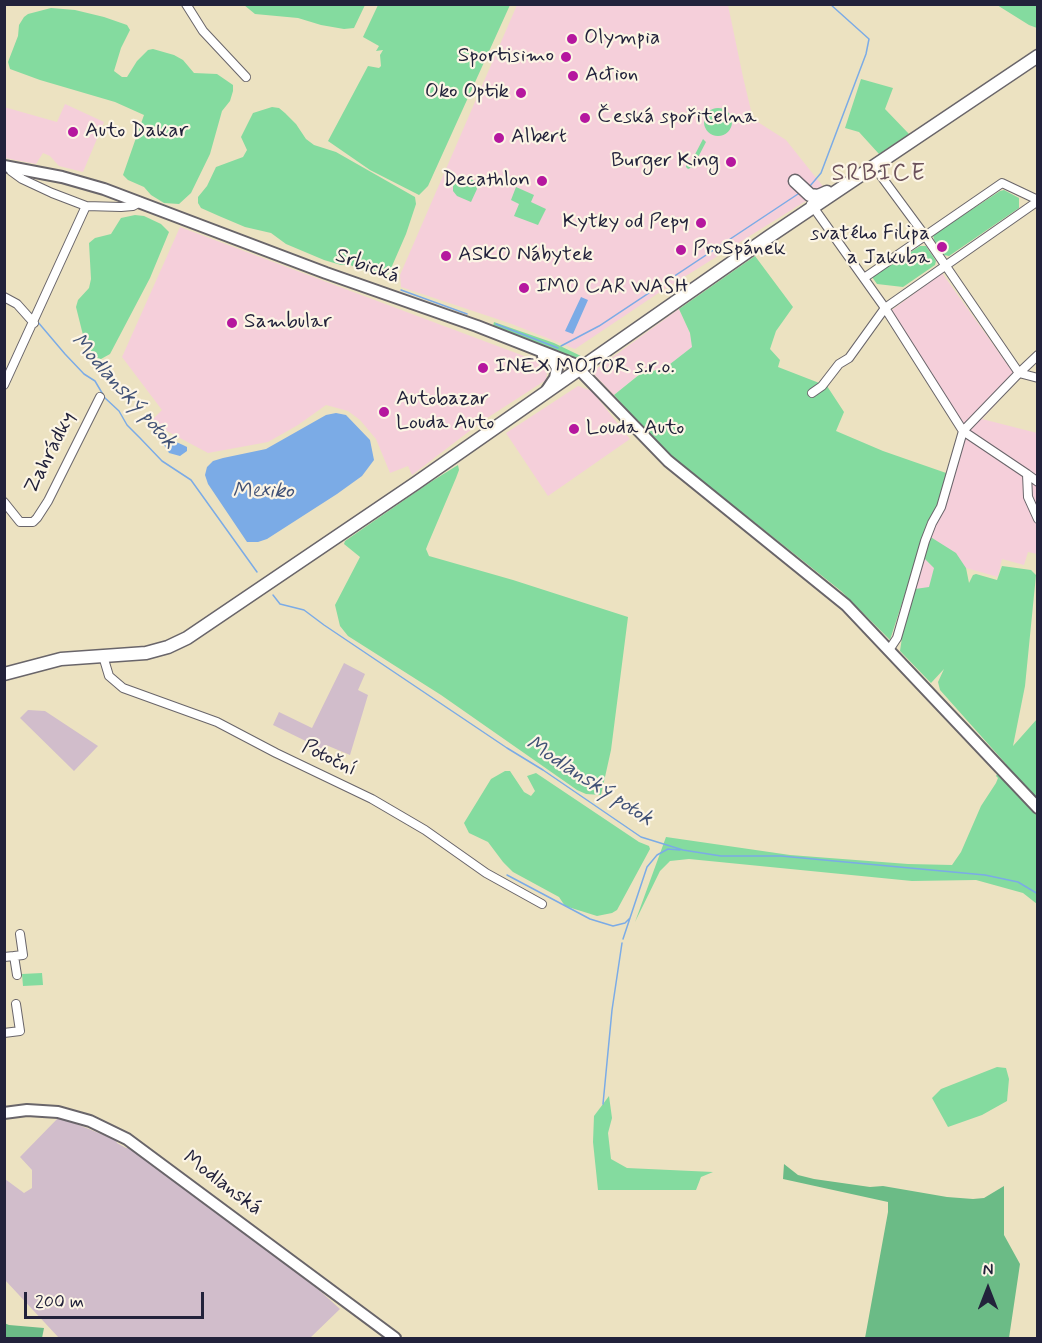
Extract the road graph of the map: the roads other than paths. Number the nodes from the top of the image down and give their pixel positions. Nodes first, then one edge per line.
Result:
1 (186, 4) edge
2 (1038, 56) edge
3 (246, 77) dead end
4 (7, 166) edge
5 (880, 170) junction
6 (795, 181) dead end
7 (803, 194) dead end
8 (1038, 201) edge
9 (141, 202) junction
10 (86, 206) junction
11 (813, 207) junction
12 (926, 237) junction
13 (945, 265) junction
14 (864, 278) junction
15 (4, 297) edge
16 (885, 308) junction
17 (34, 322) junction
18 (526, 344) junction
19 (1038, 355) edge
20 (580, 369) junction
21 (1019, 373) junction
22 (1038, 378) edge
23 (4, 385) edge
24 (812, 393) dead end
25 (543, 394) junction
26 (100, 397) dead end
27 (963, 431) junction
28 (1027, 474) junction
29 (1038, 482) edge
30 (4, 502) edge
31 (1038, 519) edge
32 (889, 650) junction
33 (103, 656) junction
34 (4, 674) edge
35 (1038, 808) edge
36 (542, 904) dead end
37 (20, 934) dead end
38 (14, 956) junction
39 (4, 957) edge
40 (17, 975) dead end
41 (16, 1004) dead end
42 (4, 1033) edge
43 (4, 1113) edge
44 (395, 1338) edge

1 - 3 street
2 - 5 main road
4 - 9 street, Srbická
4 - 10 street, Srbická
5 - 6 main road
5 - 11 main road
5 - 12 street
7 - 11 street
8 - 12 street
8 - 13 street
9 - 10 street, Srbická
9 - 18 street, Srbická
10 - 17 street
11 - 14 street
11 - 20 main road
12 - 13 street
12 - 14 street
13 - 16 street
13 - 21 street
14 - 16 street
15 - 17 street
16 - 24 street
16 - 27 street
17 - 23 street
18 - 20 street, Srbická
18 - 25 street
19 - 21 street
20 - 25 main road
20 - 32 street, Srbická
21 - 22 street
21 - 27 street
25 - 33 main road
26 - 30 street, Zahrádky
27 - 28 street
27 - 32 street
28 - 29 street
28 - 31 street
32 - 35 street, Srbická
33 - 34 main road
33 - 36 street, Potoční
37 - 38 street
38 - 39 street
38 - 40 street
41 - 42 street
43 - 44 street, Modlanská

